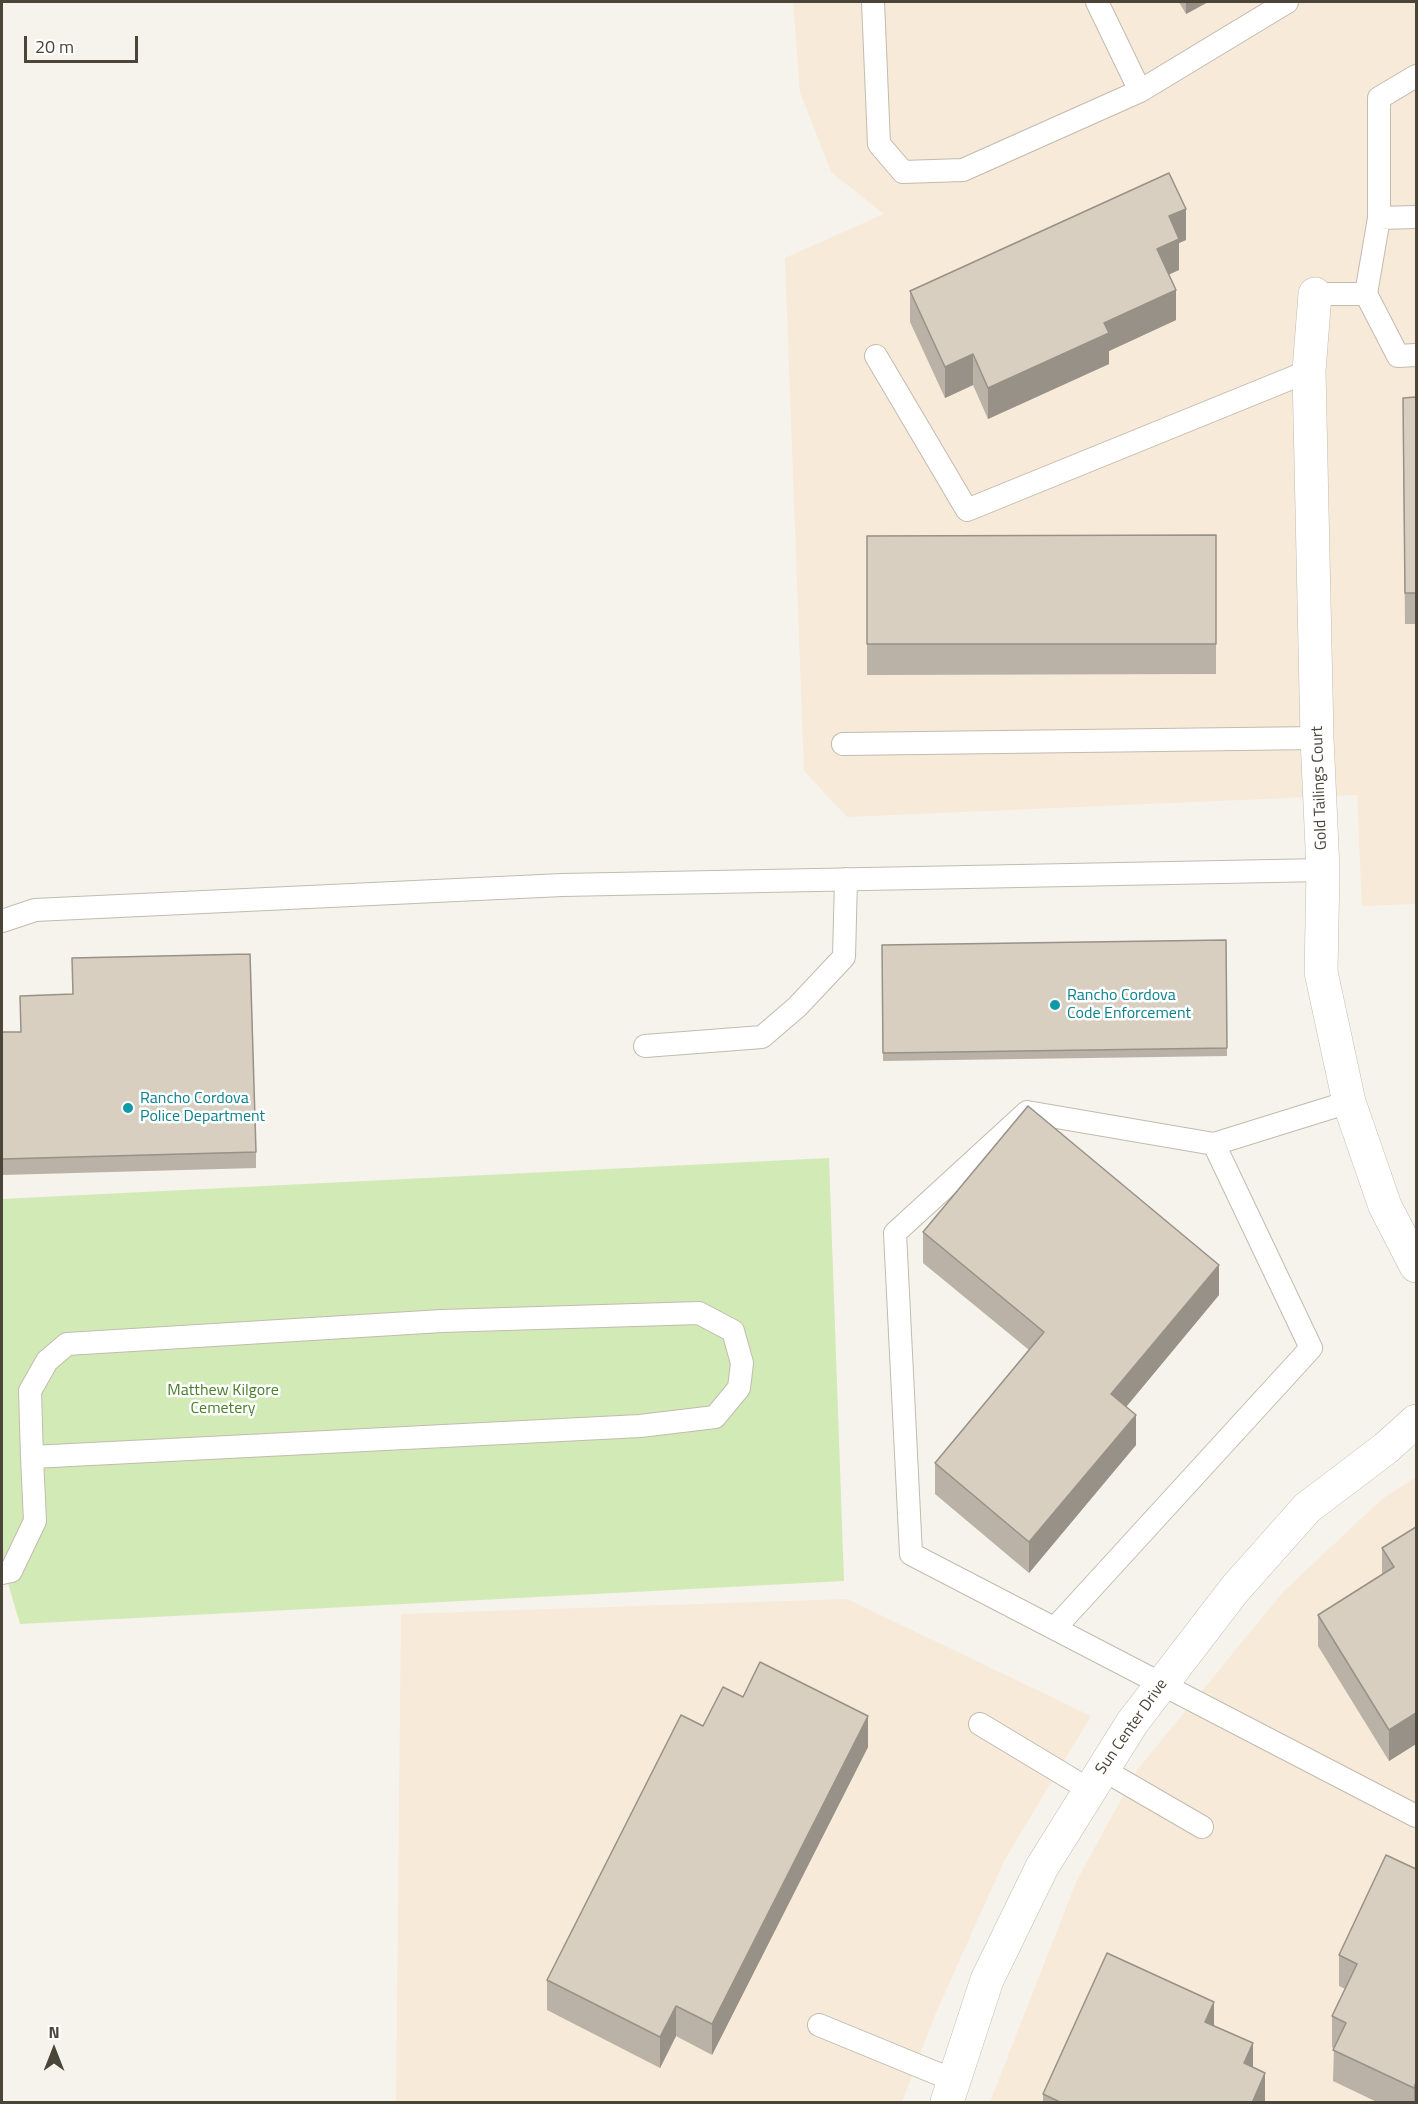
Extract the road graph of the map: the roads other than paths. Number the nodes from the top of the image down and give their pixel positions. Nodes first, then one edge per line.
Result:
1 (873, 2) edge
2 (1097, 2) edge
3 (1287, 2) edge
4 (1416, 76) edge
5 (1140, 91) junction
6 (1416, 217) edge
7 (1379, 218) junction
8 (1315, 294) joint
9 (1366, 294) junction
10 (876, 356) dead end
11 (1416, 356) edge
12 (1309, 371) junction
13 (1317, 738) junction
14 (843, 744) dead end
15 (1323, 870) junction
16 (846, 879) junction
17 (2, 921) edge
18 (645, 1046) dead end
19 (1349, 1102) junction
20 (1214, 1144) junction
21 (1416, 1266) edge
22 (1416, 1421) edge
23 (32, 1458) junction
24 (2, 1573) edge
25 (1055, 1628) junction
26 (1162, 1683) junction
27 (980, 1724) dead end
28 (1095, 1779) junction
29 (1416, 1816) edge
30 (1202, 1827) dead end
31 (819, 2025) dead end
32 (950, 2091) edge

1 - 5 lane
2 - 5 lane
3 - 5 lane
4 - 7 lane
6 - 7 lane
7 - 9 lane
8 - 9 lane
8 - 12 street, Gold Tailings Court
9 - 11 lane
10 - 12 lane
12 - 13 street, Gold Tailings Court
13 - 14 lane
13 - 15 street, Gold Tailings Court
15 - 16 lane
15 - 19 street, Gold Tailings Court
16 - 17 lane
16 - 18 lane
19 - 20 lane
19 - 21 street, Gold Tailings Court
20 - 25 lane
20 - 25 lane
22 - 26 street, Sun Center Drive
23 - 23 lane
23 - 24 lane
25 - 26 lane
26 - 28 street, Sun Center Drive
26 - 29 lane
27 - 28 lane
28 - 30 lane
28 - 32 street, Sun Center Drive
31 - 32 lane

